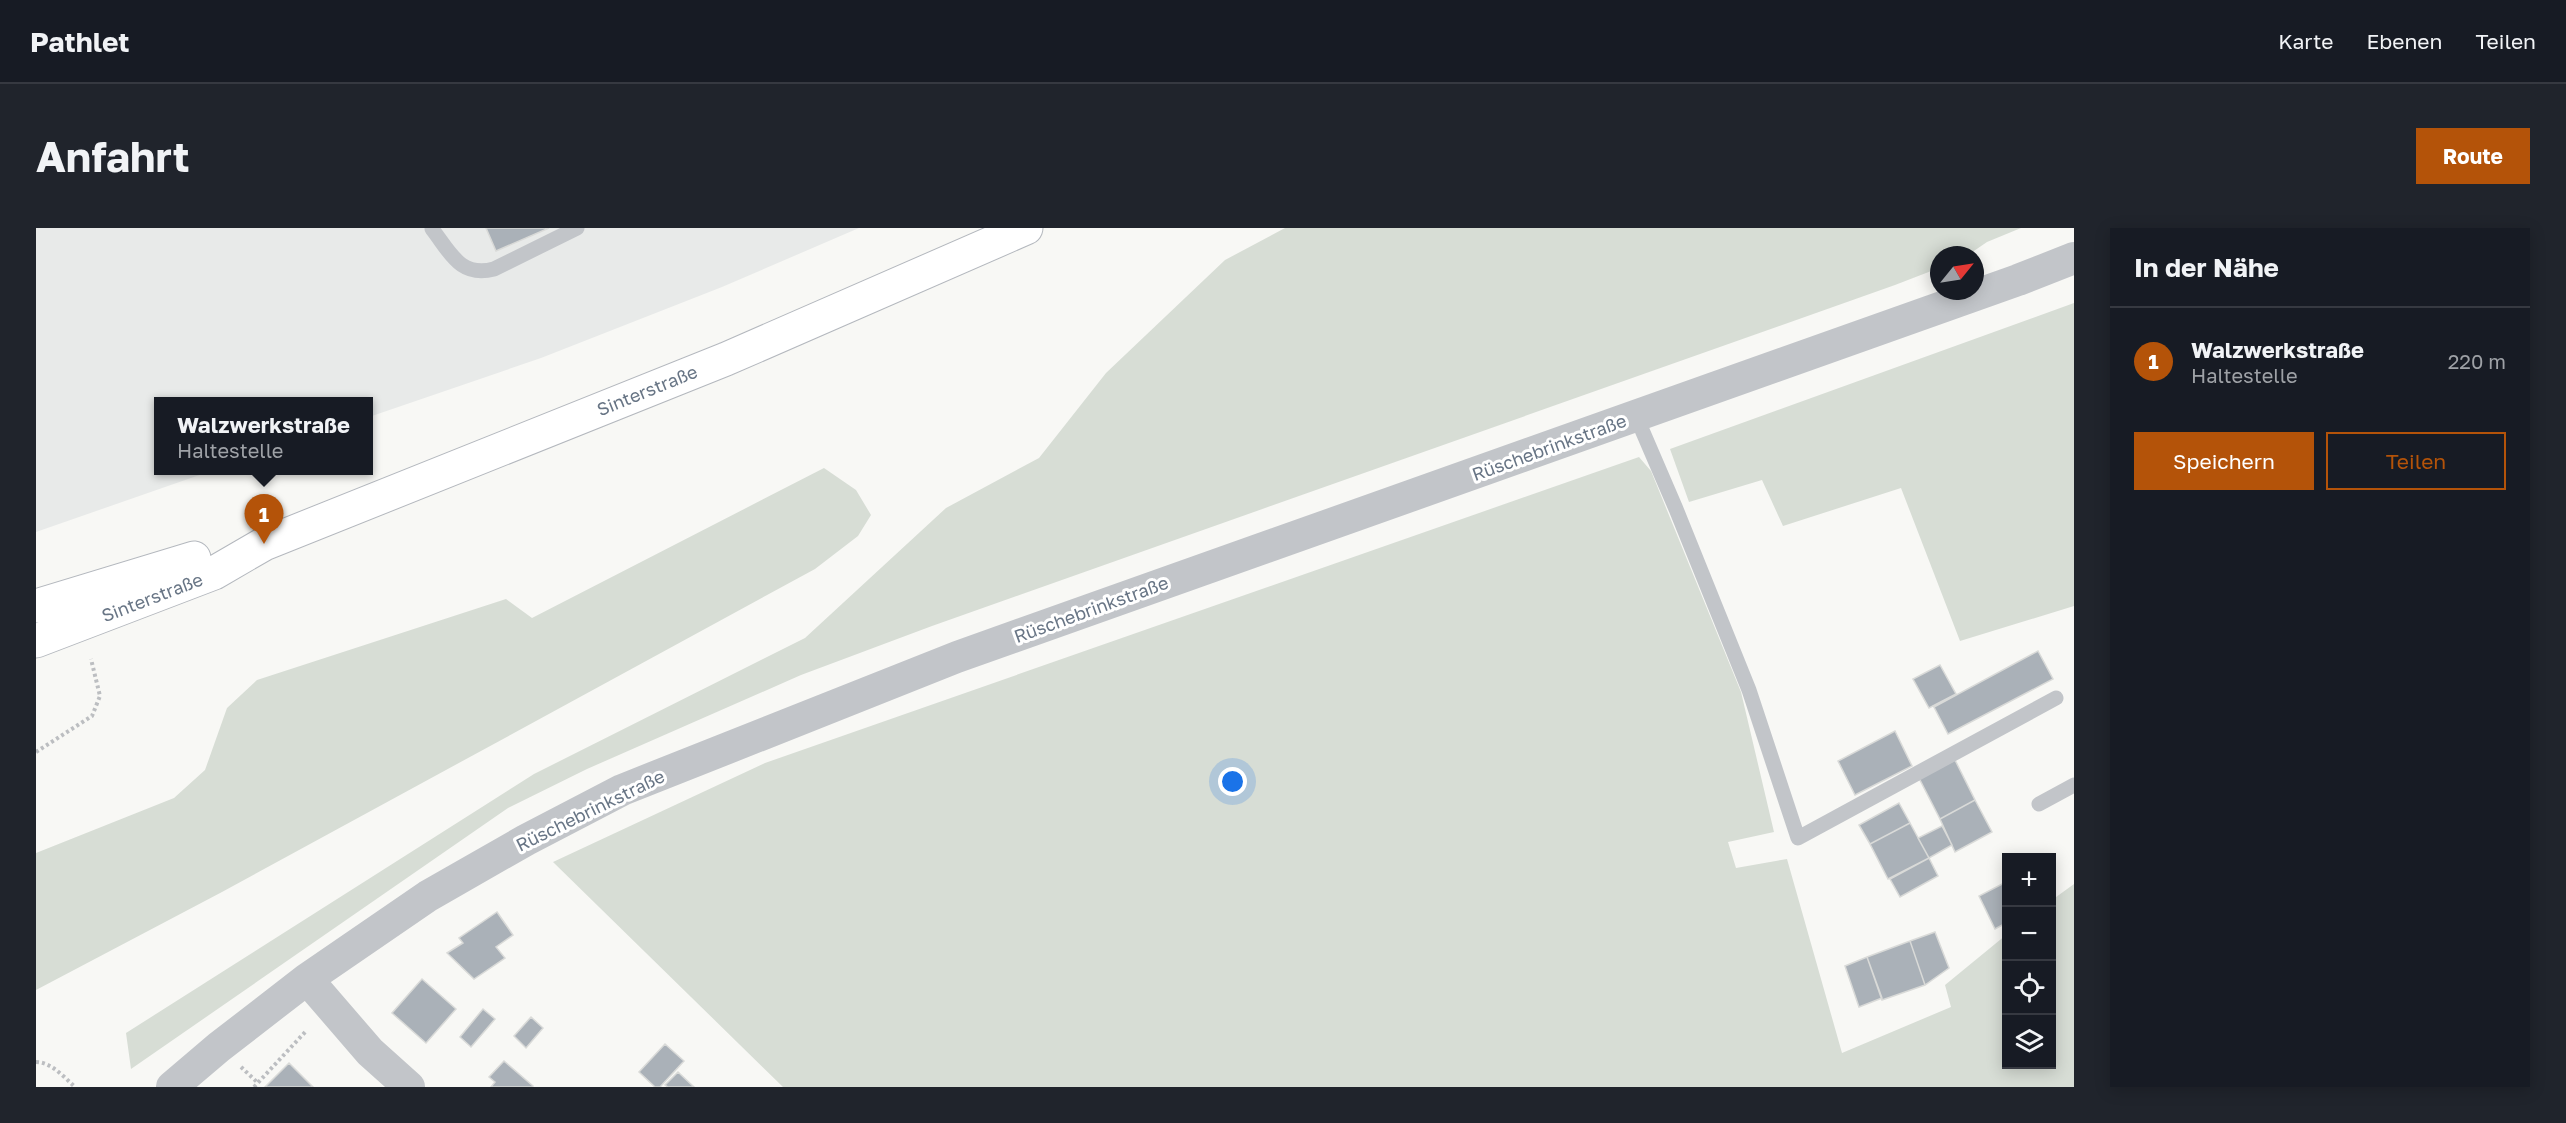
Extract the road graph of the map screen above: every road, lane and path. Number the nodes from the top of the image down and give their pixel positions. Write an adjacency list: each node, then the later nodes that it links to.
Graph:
1 (577, 228): 3 (lane)
2 (1026, 228): 6 (street, Sinterstraße)
3 (432, 229)
4 (2074, 258): 5 (street, Rüschebrinkstraße)
5 (1636, 416): 10 (lane); 14 (street, Rüschebrinkstraße)
6 (264, 544): 7 (street, Sinterstraße); 8 (street, Sinterstraße)
7 (36, 606)
8 (36, 641)
9 (91, 659): 11 (path)
10 (2056, 698)
11 (36, 752)
12 (2074, 785): 13 (lane)
13 (2039, 804)
14 (307, 979): 20 (street, Rüschebrinkstraße); 22 (street)
15 (308, 1030): 18 (path)
16 (36, 1062): 19 (path)
17 (240, 1066): 18 (path)
18 (258, 1083): 21 (path)
19 (75, 1087)
20 (172, 1087)
21 (254, 1087)
22 (410, 1087)

